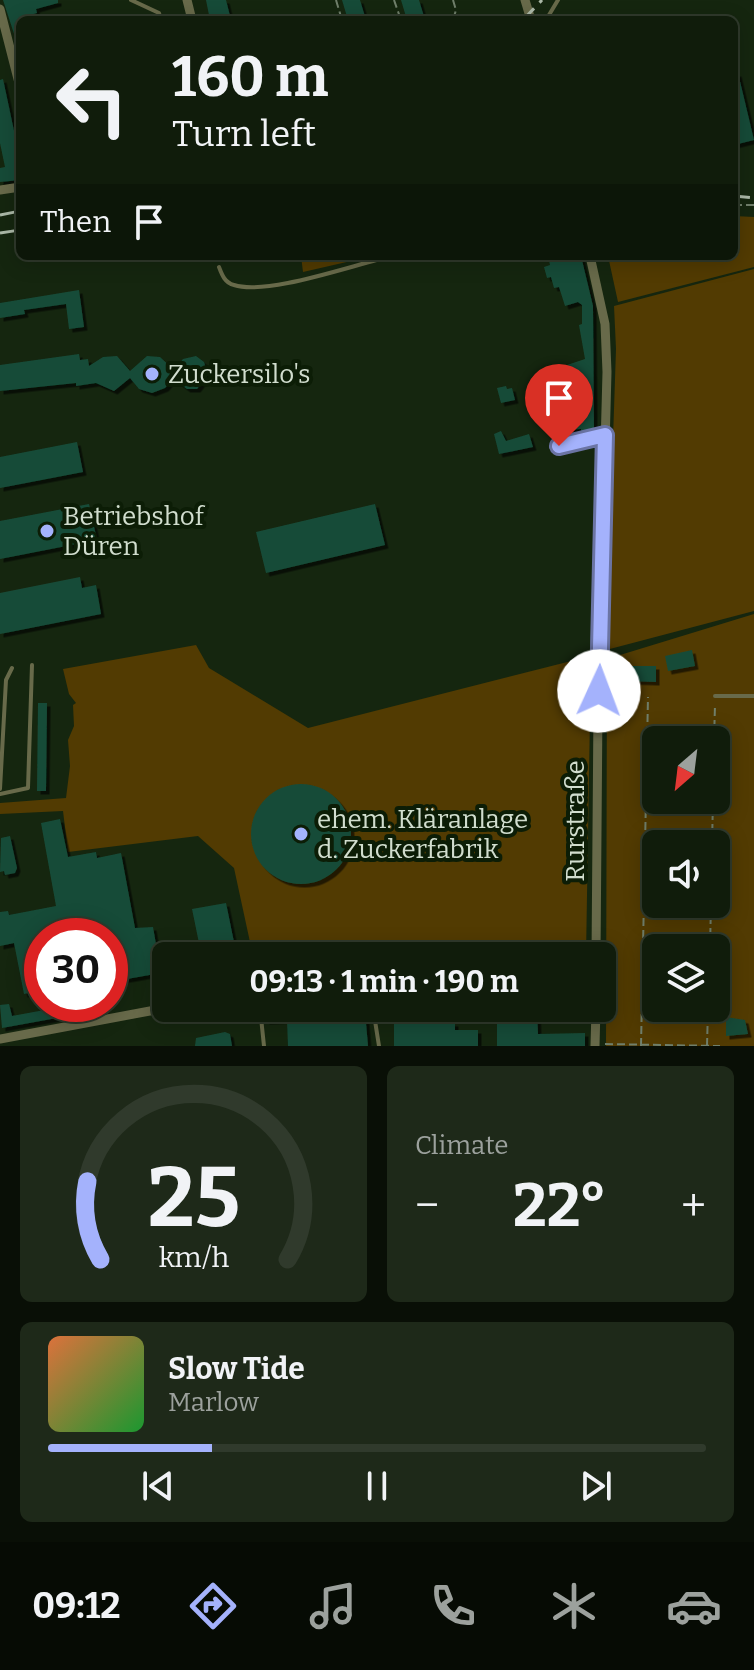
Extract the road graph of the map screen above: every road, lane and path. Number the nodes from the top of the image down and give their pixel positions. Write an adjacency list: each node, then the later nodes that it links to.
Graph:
1 (131, 0): 3 (lane)
2 (0, 9): 4 (street)
3 (160, 16)
4 (16, 71)
5 (376, 260): 7 (lane)
6 (591, 260): 8 (street, Rurstraße)
7 (219, 267)
8 (605, 435): 9 (lane); 17 (street, Rurstraße)
9 (551, 447)
10 (32, 665): 16 (lane)
11 (12, 668): 16 (lane)
12 (715, 696): 13 (lane); 15 (path)
13 (754, 696)
14 (648, 697): 25 (path)
15 (714, 726)
16 (0, 792)
17 (596, 942)
18 (152, 1011): 23 (street)
19 (261, 1022): 26 (lane)
20 (375, 1022): 27 (lane)
21 (596, 1022): 24 (street)
22 (708, 1022): 28 (path)
23 (0, 1039)
24 (595, 1045): 25 (path)
25 (641, 1045): 28 (path)
26 (264, 1046)
27 (379, 1046)
28 (707, 1046): 29 (path)
29 (720, 1046)

